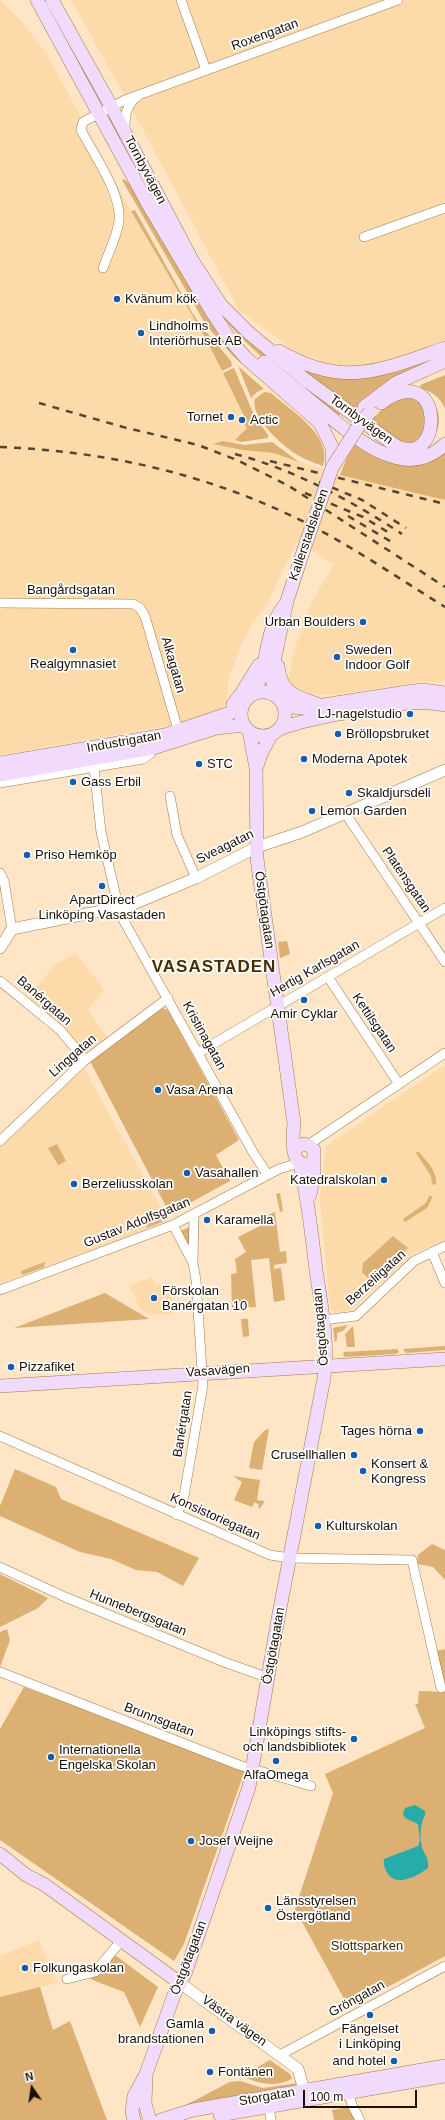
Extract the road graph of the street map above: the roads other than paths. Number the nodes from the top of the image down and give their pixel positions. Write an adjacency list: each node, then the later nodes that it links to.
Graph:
1 (37, 0): 8 (main road, Tornbyvägen)
2 (52, 0): 7 (main road, Tornbyvägen)
3 (181, 0): 5 (street)
4 (398, 0): 5 (street, Roxengatan)
5 (206, 70): 6 (street, Roxengatan)
6 (141, 94): 7 (street, Roxengatan); 9 (street, Roxengatan)
7 (111, 106): 8 (street, Roxengatan); 9 (main road, Tornbyvägen)
8 (99, 113): 12 (street, Roxengatan); 13 (main road, Tornbyvägen)
9 (125, 132): 14 (main road, Tornbyvägen)
10 (445, 208): 11 (street)
11 (364, 237)
12 (102, 268)
13 (212, 312): 22 (main road, Tornbyvägen); 23 (main road, Tornbyvägen)
14 (249, 333): 15 (main road, Tornbyvägen); 21 (main road, Tornbyvägen)
15 (445, 348)
16 (445, 361): 19 (main road, Kallerstadsleden)
17 (445, 370): 18 (main road, Kallerstadsleden)
18 (381, 403): 19 (main road, Kallerstadsleden); 20 (main road, Tornbyvägen)
19 (367, 410): 23 (main road, Kallerstadsleden)
20 (444, 416)
21 (443, 430)
22 (445, 444)
23 (332, 462): 26 (main road, Kallerstadsleden, bridge)
24 (0, 602): 25 (street, Bangårdsgatan)
25 (140, 608): 34 (street, Alkagatan)
26 (270, 653): 28 (main road, Kallerstadsleden); 29 (main road, Kallerstadsleden); 31 (main road); 32 (main road)
27 (445, 693): 31 (main road)
28 (279, 699): 29 (main road); 31 (main road); 35 (main road)
29 (248, 700): 32 (main road, Industrigatan); 33 (main road)
30 (445, 704): 35 (main road)
31 (321, 705)
32 (216, 718): 34 (main road, Industrigatan)
33 (247, 728): 35 (main road); 36 (main road, Industrigatan); 39 (main road, Östgötagatan)
34 (178, 730): 37 (main road, Industrigatan)
35 (276, 732): 39 (main road, Östgötagatan)
36 (153, 748): 38 (street); 41 (main road, Industrigatan)
37 (0, 763)
38 (94, 767): 42 (street); 49 (street, Kristinagatan)
39 (256, 768): 45 (main road, Östgötagatan)
40 (445, 770): 44 (street, Sveagatan)
41 (0, 774)
42 (0, 783)
43 (170, 796): 47 (street)
44 (345, 813): 45 (street, Sveagatan); 50 (street, Platensgatan)
45 (257, 847): 47 (street, Sveagatan); 57 (main road, Östgötagatan)
46 (1, 878): 51 (street)
47 (196, 878): 49 (street, Sveagatan)
48 (445, 908): 50 (street, Hertig Karlsgatan)
49 (119, 909): 51 (street, Sveagatan); 56 (street, Kristinagatan)
50 (419, 922): 53 (street, Platensgatan); 54 (street, Hertig Karlsgatan)
51 (12, 929): 52 (street)
52 (0, 948)
53 (445, 962)
54 (328, 977): 57 (street, Hertig Karlsgatan); 61 (street, Kettilsgatan)
55 (0, 981): 60 (street, Banérgatan)
56 (168, 998): 58 (street, Kristinagatan); 60 (street, Linggatan)
57 (278, 1006): 58 (street, Hertig Karlsgatan); 62 (main road, Östgötagatan)
58 (198, 1053): 66 (street, Kristinagatan)
59 (445, 1053): 61 (street)
60 (85, 1060): 63 (street, Linggatan)
61 (399, 1084): 64 (street)
62 (294, 1123): 64 (main road, Östgötagatan); 65 (main road, Östgötagatan)
63 (0, 1141)
64 (311, 1150): 65 (main road); 65 (main road); 67 (main road, Östgötagatan)
65 (297, 1158): 66 (street, Gustav Adolfsgatan); 67 (main road, Östgötagatan)
66 (268, 1175): 68 (street, Gustav Adolfsgatan)
67 (308, 1204): 75 (main road, Östgötagatan)
68 (194, 1214): 69 (street, Gustav Adolfsgatan); 72 (street, Banérgatan)
69 (173, 1225): 72 (street, Banérgatan); 74 (street, Gustav Adolfsgatan)
70 (445, 1246): 71 (street, Berzeliigatan)
71 (432, 1252): 73 (street); 75 (street, Berzeliigatan)
72 (193, 1263): 78 (street, Banérgatan)
73 (445, 1283)
74 (0, 1290)
75 (323, 1320): 77 (main road, Östgötagatan)
76 (442, 1358): 77 (main road, Vasavägen)
77 (326, 1365): 78 (main road, Vasavägen); 82 (main road, Östgötagatan)
78 (202, 1372): 79 (main road, Vasavägen); 81 (street, Banérgatan)
79 (0, 1386)
80 (0, 1436): 81 (street, Konsistoriegatan)
81 (177, 1515): 82 (street, Konsistoriegatan)
82 (290, 1558): 85 (main road, Östgötagatan); 86 (street, Konsistoriegatan)
83 (0, 1567): 85 (street, Hunnebergsgatan)
84 (0, 1672): 87 (street, Brunnsgatan)
85 (268, 1678): 87 (main road, Östgötagatan)
86 (441, 1688)
87 (253, 1769): 88 (street, Brunnsgatan); 93 (main road, Östgötagatan)
88 (311, 1786)
89 (5, 1857): 90 (main road, Västra vägen)
90 (121, 1941): 92 (street); 93 (main road, Västra vägen)
91 (445, 1966): 94 (street, Gröngatan)
92 (67, 1980)
93 (180, 1983): 94 (street, Västra vägen); 96 (main road, Östgötagatan)
94 (280, 2055): 100 (street, Västra vägen)
95 (445, 2066): 100 (main road, Storgatan)
96 (146, 2074): 98 (main road, Östgötagatan); 104 (main road, Östgötagatan)
97 (445, 2076): 99 (main road, Storgatan)
98 (137, 2089): 102 (main road, Östgötagatan); 103 (main road)
99 (349, 2093): 100 (main road, Storgatan); 108 (street)
100 (305, 2096): 101 (main road, Storgatan); 105 (main road, Storgatan)
101 (269, 2106): 106 (main road, Storgatan); 107 (street)
102 (134, 2120)
103 (141, 2120)
104 (150, 2120)
105 (161, 2120)
106 (189, 2120)
107 (271, 2120)
108 (360, 2120)

